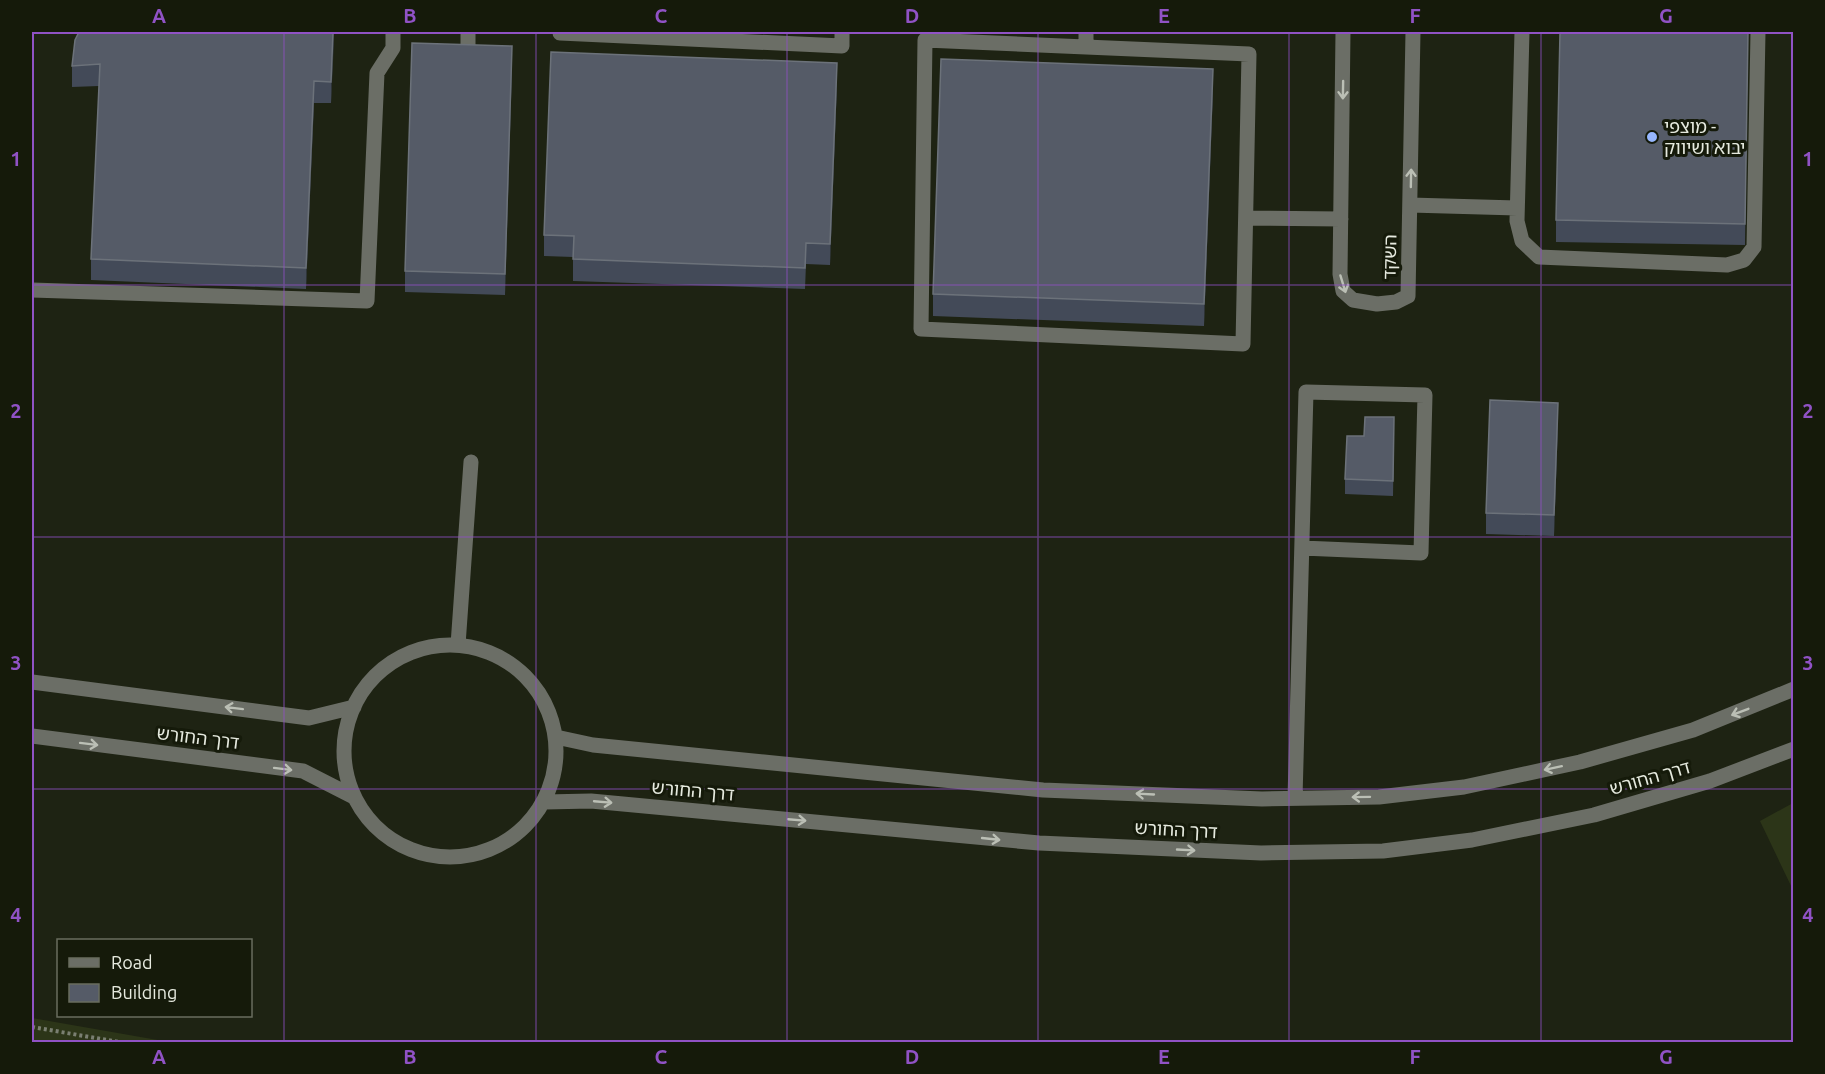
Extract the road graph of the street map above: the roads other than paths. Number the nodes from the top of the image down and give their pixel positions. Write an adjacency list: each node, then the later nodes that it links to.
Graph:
1 (393, 32): 15 (street)
2 (468, 32): 10 (street)
3 (560, 32): 4 (street)
4 (842, 32)
5 (1343, 32): 14 (street, השקד, one-way to 14)
6 (1413, 32): 11 (street, השקד, one-way to 6)
7 (1522, 32): 12 (street)
8 (1758, 32): 12 (street)
9 (1086, 39): 13 (street); 13 (street)
10 (468, 48)
11 (1410, 206): 12 (street); 14 (street, השקד, one-way to 11)
12 (1517, 208)
13 (1246, 218): 14 (street)
14 (1341, 219)
15 (32, 290)
16 (471, 462): 18 (street)
17 (1302, 548): 17 (street); 26 (street)
18 (458, 645): 21 (street); 23 (street)
19 (32, 681): 21 (street, דרך החורש, one-way to 19)
20 (1794, 689): 26 (street, דרך החורש, one-way to 26)
21 (354, 707): 25 (street)
22 (32, 736): 25 (street, דרך החורש, one-way to 25)
23 (556, 737): 26 (street, דרך החורש, one-way to 23); 27 (street)
24 (1794, 749): 27 (street, דרך החורש, one-way to 24)
25 (354, 797): 27 (street)
26 (1295, 798)
27 (545, 802)

